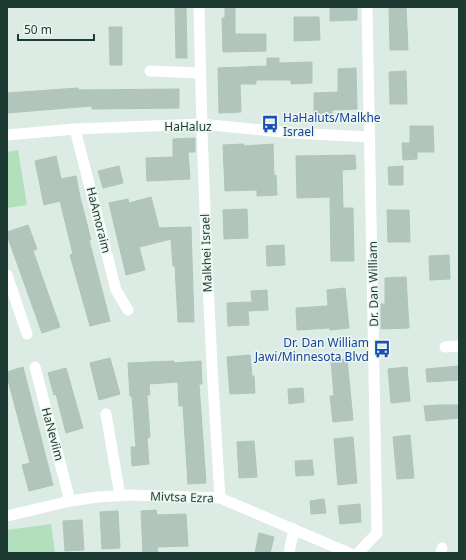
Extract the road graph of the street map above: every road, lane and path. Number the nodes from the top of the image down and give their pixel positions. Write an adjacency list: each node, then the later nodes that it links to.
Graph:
1 (199, 7): 4 (street, Malkhei Israel)
2 (366, 7): 8 (street, Dr. Dan William)
3 (150, 71): 4 (street)
4 (200, 73): 5 (street, Malkhei Israel)
5 (201, 124): 6 (street, HaHaluz); 8 (street, HaHaluz); 17 (street, Malkhei Israel)
6 (75, 129): 7 (street, HaHaluz); 10 (street, HaAmoraim)
7 (7, 135)
8 (370, 137): 23 (street, Dr. Dan William)
9 (7, 275): 11 (street)
10 (128, 310)
11 (27, 334)
12 (459, 346): 13 (street)
13 (445, 347)
14 (35, 367): 18 (street, HaNeviim)
15 (106, 414): 16 (street)
16 (120, 496): 17 (street, Mivtsa Ezra); 18 (street, Mivtsa Ezra)
17 (220, 498): 20 (street, Mivtsa Ezra)
18 (70, 501): 19 (street, Mivtsa Ezra)
19 (7, 516)
20 (294, 530): 21 (street); 22 (street, Mivtsa Ezra)
21 (288, 553)
22 (349, 553)
23 (358, 553)

